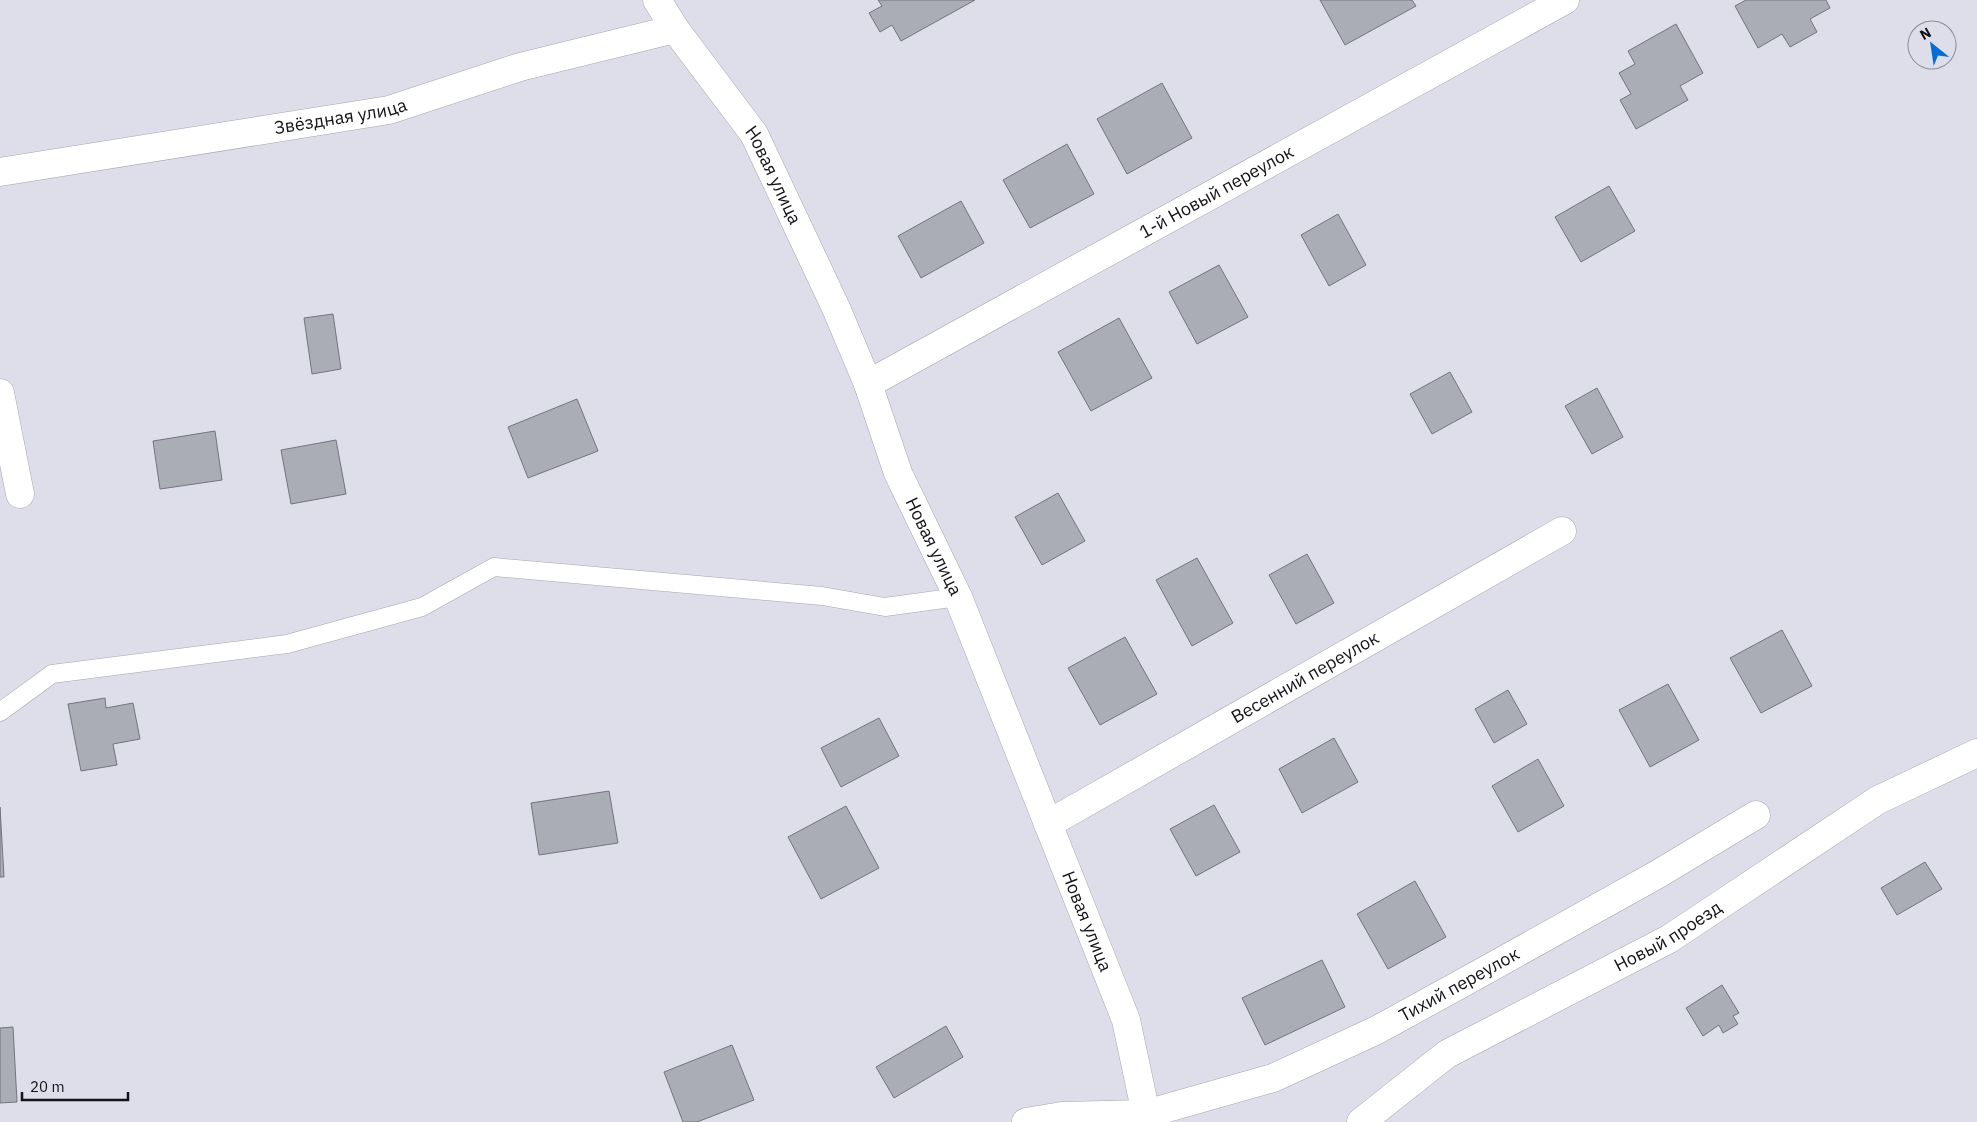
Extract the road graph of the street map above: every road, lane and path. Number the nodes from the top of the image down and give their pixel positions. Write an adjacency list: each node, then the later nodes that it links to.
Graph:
1 (657, 0): 3 (street, Новая улица)
2 (1565, 0): 5 (street, 1-й Новый переулок)
3 (675, 29): 4 (street, Звёздная улица); 5 (street, Новая улица)
4 (0, 172)
5 (868, 384): 9 (street, Новая улица)
6 (0, 394): 7 (street)
7 (20, 494)
8 (1562, 531): 13 (street, Весенний переулок)
9 (958, 597): 10 (lane); 13 (street, Новая улица)
10 (0, 712)
11 (1977, 753): 16 (street, Новый проезд)
12 (1756, 815): 14 (street, Тихий переулок)
13 (1048, 824): 14 (street, Новая улица)
14 (1148, 1118): 15 (street, Тихий переулок)
15 (1026, 1122)
16 (1361, 1122)

